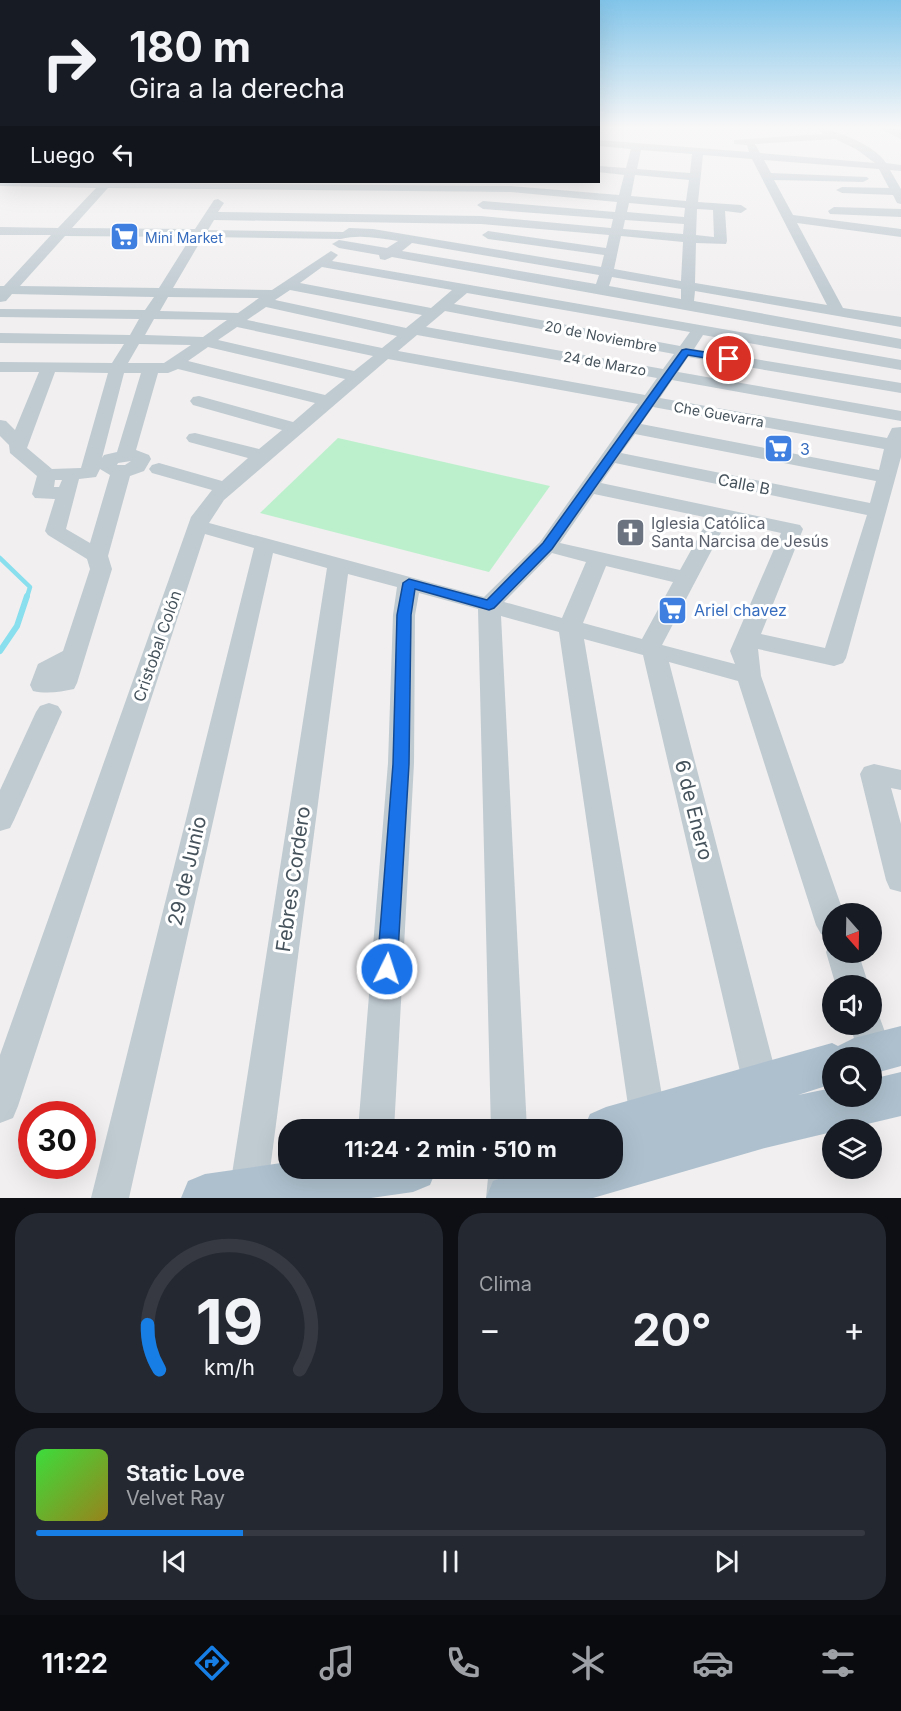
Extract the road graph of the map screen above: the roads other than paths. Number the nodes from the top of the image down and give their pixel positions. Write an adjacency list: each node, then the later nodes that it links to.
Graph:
1 (357, 184): 24 (street)
2 (9, 185): 13 (street)
3 (103, 185): 30 (street)
4 (229, 185): 22 (street)
5 (483, 185): 10 (street); 15 (street)
6 (627, 185): 14 (street)
7 (689, 185): 16 (street)
8 (772, 185): 25 (street)
9 (844, 185): 12 (street)
10 (538, 187): 14 (street); 18 (street)
11 (816, 190): 12 (street)
12 (897, 191)
13 (1, 198)
14 (624, 200): 16 (street); 23 (street)
15 (482, 205): 18 (street); 28 (street)
16 (692, 206): 17 (street); 26 (street)
17 (719, 207): 19 (street); 35 (street)
18 (529, 208): 23 (street); 27 (street)
19 (741, 209)
20 (829, 211): 21 (street)
21 (901, 213)
22 (210, 216): 24 (street); 33 (street)
23 (620, 216): 26 (street); 31 (street)
24 (345, 218): 28 (street); 34 (street)
25 (790, 218): 32 (street); 63 (street)
26 (690, 221): 35 (street)
27 (523, 224): 28 (street); 31 (street); 37 (street)
28 (481, 227): 37 (street); 38 (street)
29 (0, 231): 30 (street)
30 (60, 232): 33 (street); 56 (street)
31 (617, 232): 35 (street); 47 (street)
32 (901, 232)
33 (199, 233): 34 (street); 55 (street)
34 (341, 237): 36 (street); 40 (street); 43 (street)
35 (690, 238): 52 (street)
36 (410, 239): 38 (street); 40 (street)
37 (516, 239): 39 (street); 41 (street)
38 (479, 250): 41 (street)
39 (602, 251)
40 (390, 252): 42 (street); 46 (street)
41 (510, 255): 45 (street, Cristobal Colón); 47 (street)
42 (424, 258): 44 (street); 49 (street)
43 (321, 263): 46 (street); 57 (street)
44 (458, 264): 45 (street); 51 (street)
45 (495, 270): 48 (street); 53 (street, Cristobal Colón)
46 (364, 271): 49 (street)
47 (607, 271): 52 (street); 54 (street)
48 (531, 276): 50 (street); 58 (street)
49 (400, 277): 51 (street)
50 (565, 282): 54 (street); 59 (street)
51 (434, 283): 53 (street)
52 (689, 285): 60 (street); 63 (street)
53 (468, 289): 58 (street); 61 (street, Cristobal Colón)
54 (602, 289): 60 (street); 62 (street)
55 (164, 292): 56 (street); 57 (street); 65 (street)
56 (3, 294)
57 (275, 294): 61 (street, 20 de Noviembre); 66 (street); 69 (street, 24 de Marzo)
58 (510, 296): 59 (street)
59 (548, 303): 62 (street)
60 (687, 306): 68 (street); 70 (street)
61 (439, 310): 69 (street, Cristobal Colón); 75 (street, 20 de Noviembre)
62 (590, 310): 68 (street)
63 (833, 311): 67 (street); 70 (street)
64 (0, 313): 65 (street, Che Guevarra)
65 (150, 315): 66 (street, Che Guevarra); 72 (street)
66 (234, 319): 73 (street); 77 (street, Che Guevarra)
67 (901, 322)
68 (693, 328): 75 (street); 76 (street)
69 (412, 332): 77 (street, Cristobal Colón); 84 (street, 24 de Marzo)
70 (833, 332): 74 (street); 76 (street)
71 (0, 338): 72 (street)
72 (134, 340): 73 (street); 82 (street)
73 (202, 341): 78 (street); 85 (street)
74 (901, 344)
75 (686, 352): 84 (street); 86 (street, 20 de Noviembre)
76 (835, 353): 79 (street)
77 (386, 354): 85 (street, Cristobal Colón); 89 (street, Che Guevarra)
78 (175, 363): 83 (street); 88 (street)
79 (901, 365)
80 (0, 367): 81 (street)
81 (49, 367): 82 (street); 96 (street)
82 (117, 368): 83 (street); 101 (street)
83 (151, 368): 101 (street)
84 (670, 375): 89 (street); 90 (street, 24 de Marzo)
85 (358, 377): 88 (street, Cristobal Colón)
86 (901, 388)
87 (199, 401): 93 (street)
88 (329, 401): 93 (street, Cristobal Colón)
89 (651, 401): 94 (street); 97 (street, Che Guevarra)
90 (901, 416)
91 (901, 422): 97 (street)
92 (0, 425): 96 (street)
93 (296, 428): 98 (street, Cristobal Colón)
94 (632, 428): 99 (street); 102 (street)
95 (195, 438): 98 (street)
96 (18, 444): 101 (street)
97 (894, 445): 102 (street)
98 (262, 456): 104 (street, Cristobal Colón)
99 (611, 457): 103 (street); 105 (street, Calle B)
100 (159, 469): 104 (street)
101 (98, 470): 110 (street); 110 (street)
102 (886, 477): 105 (street)
103 (590, 487): 106 (street); 109 (street)
104 (226, 488): 107 (street, Cristobal Colón)
105 (878, 511): 117 (street)
106 (721, 514): 113 (street); 117 (street)
107 (198, 526): 108 (street); 129 (street, Cristobal Colón)
108 (265, 544): 112 (street); 137 (street, 29 de Junio)
109 (547, 546): 111 (street); 115 (street)
110 (97, 556): 119 (street)
111 (598, 558): 113 (street); 116 (street)
112 (338, 564): 114 (street); 136 (street, Febres Cordero)
113 (686, 578): 118 (street)
114 (409, 583): 115 (street); 130 (street)
115 (489, 605): 116 (street); 131 (street)
116 (570, 627): 118 (street); 132 (street)
117 (747, 639): 120 (street)
118 (651, 650): 120 (street); 128 (street, 6 de Enero)
119 (74, 655)
120 (741, 674): 125 (street)
121 (49, 712): 123 (street)
122 (901, 780): 124 (street)
123 (0, 820)
124 (901, 880)
125 (824, 903)
126 (822, 1070): 128 (main road)
127 (901, 1094): 128 (main road)
128 (764, 1105): 132 (main road); 139 (main road)
129 (0, 1106)
130 (377, 1119)
131 (509, 1119)
132 (648, 1119): 133 (main road)
133 (623, 1126)
134 (335, 1179): 136 (main road)
135 (507, 1179): 138 (street)
136 (226, 1196)
137 (110, 1198)
138 (505, 1198)
139 (510, 1198)

